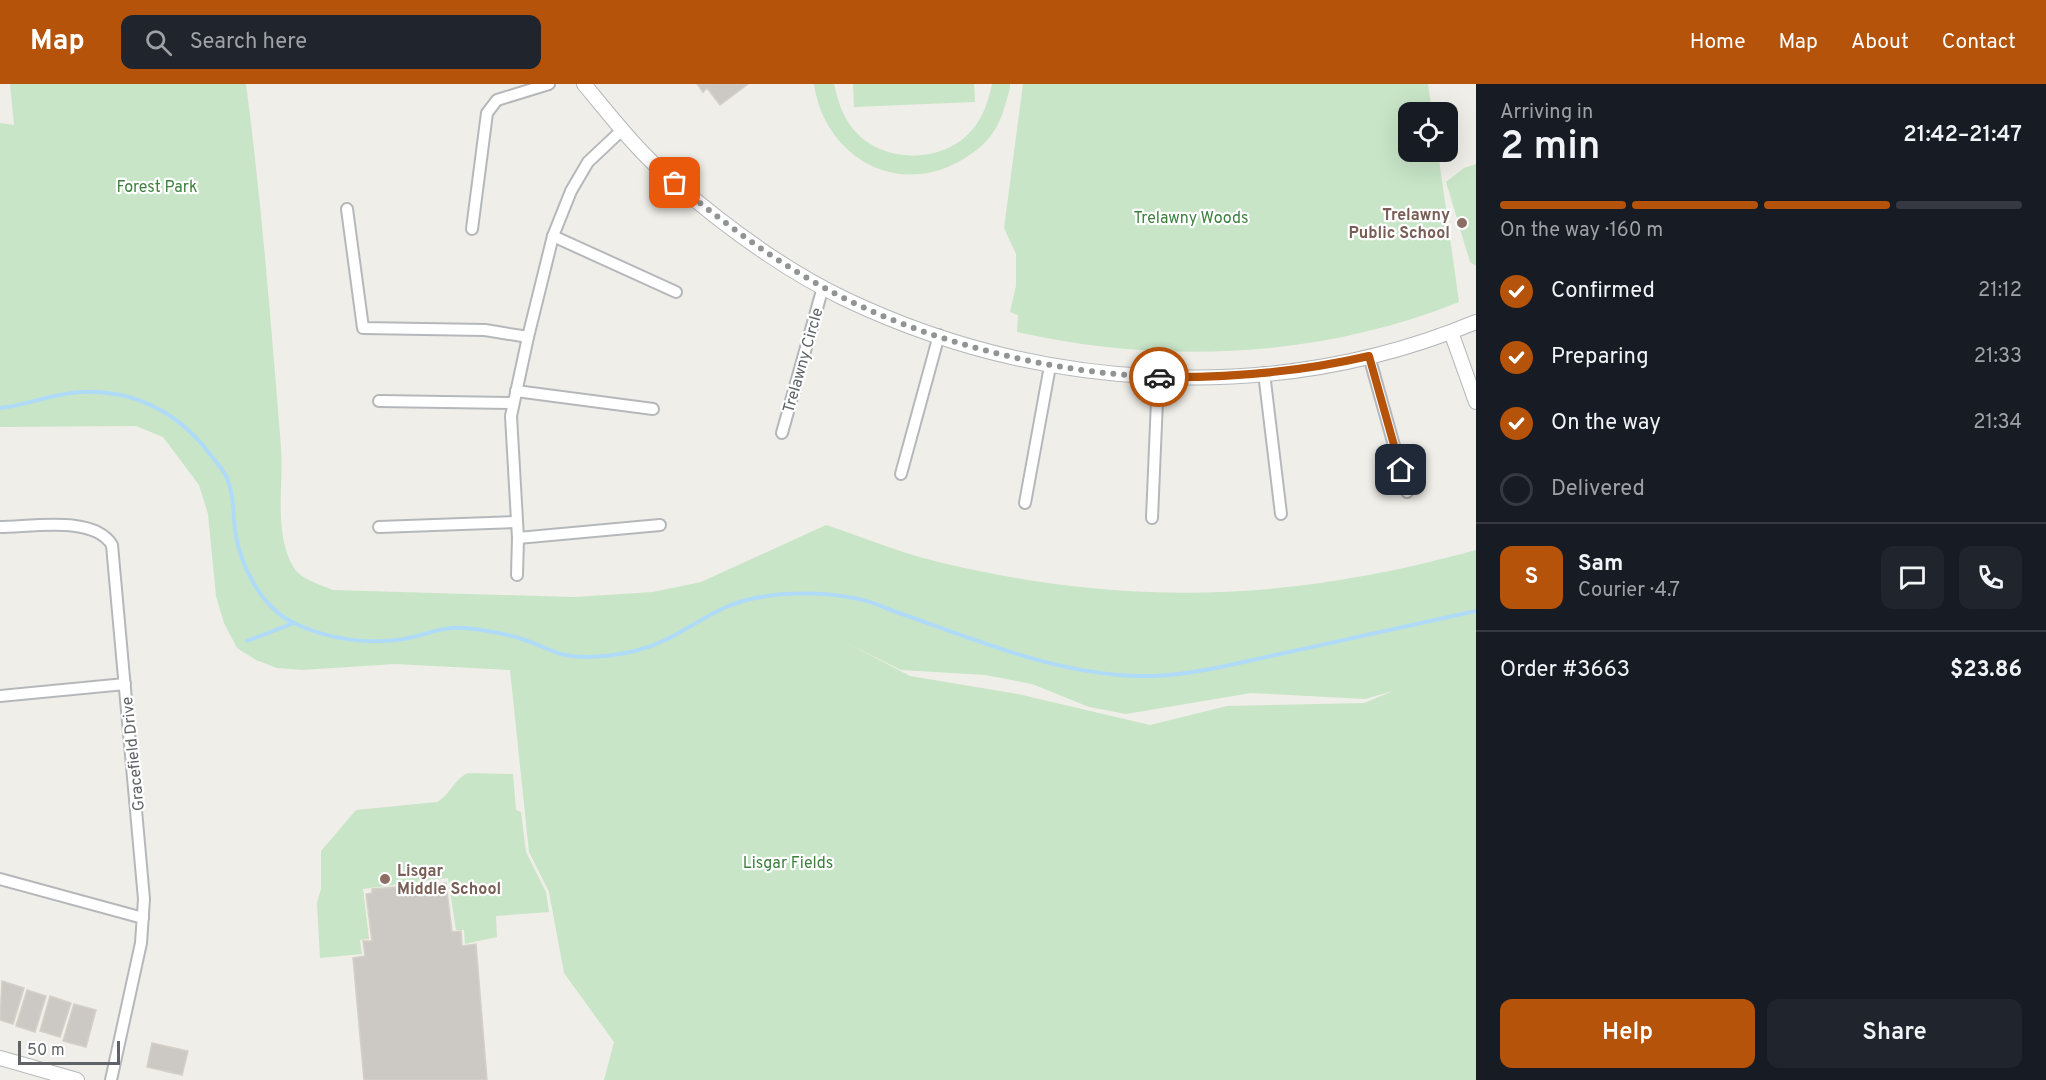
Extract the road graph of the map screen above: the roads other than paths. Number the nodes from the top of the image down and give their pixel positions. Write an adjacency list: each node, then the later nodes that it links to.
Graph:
1 (549, 84): 5 (street)
2 (584, 84): 3 (street, Trelawny Circle)
3 (622, 130): 6 (street); 7 (street, Trelawny Circle)
4 (347, 209): 12 (street)
5 (472, 229)
6 (553, 236): 8 (street); 12 (street)
7 (822, 287): 11 (street, Trelawny Circle); 22 (street, Trelawny Circle)
8 (676, 292)
9 (1476, 322): 10 (street, Trelawny Circle)
10 (1451, 332): 13 (street, Trelawny Circle); 19 (street)
11 (939, 335): 14 (street, Trelawny Circle); 23 (street)
12 (528, 337): 17 (street)
13 (1369, 356): 15 (street, Trelawny Circle); 24 (street)
14 (1050, 366): 16 (street, Trelawny Circle); 25 (street)
15 (1264, 373): 16 (street, Trelawny Circle); 26 (street)
16 (1158, 377): 27 (street)
17 (516, 391): 20 (street); 21 (street)
18 (379, 401): 20 (street)
19 (1476, 402)
20 (513, 403): 28 (street)
21 (653, 409)
22 (782, 433)
23 (901, 474)
24 (1407, 492)
25 (1024, 503)
26 (1281, 514)
27 (1152, 518)
28 (517, 522): 31 (street); 32 (street)
29 (660, 525): 32 (street)
30 (0, 527): 34 (street, Gracefield Drive)
31 (379, 527)
32 (518, 538): 33 (street)
33 (517, 575)
34 (125, 684): 35 (street); 37 (street, Gracefield Drive)
35 (0, 696)
36 (0, 879): 37 (street)
37 (143, 918): 40 (street, Gracefield Drive)
38 (0, 1058): 39 (street)
39 (77, 1080)
40 (111, 1080)

